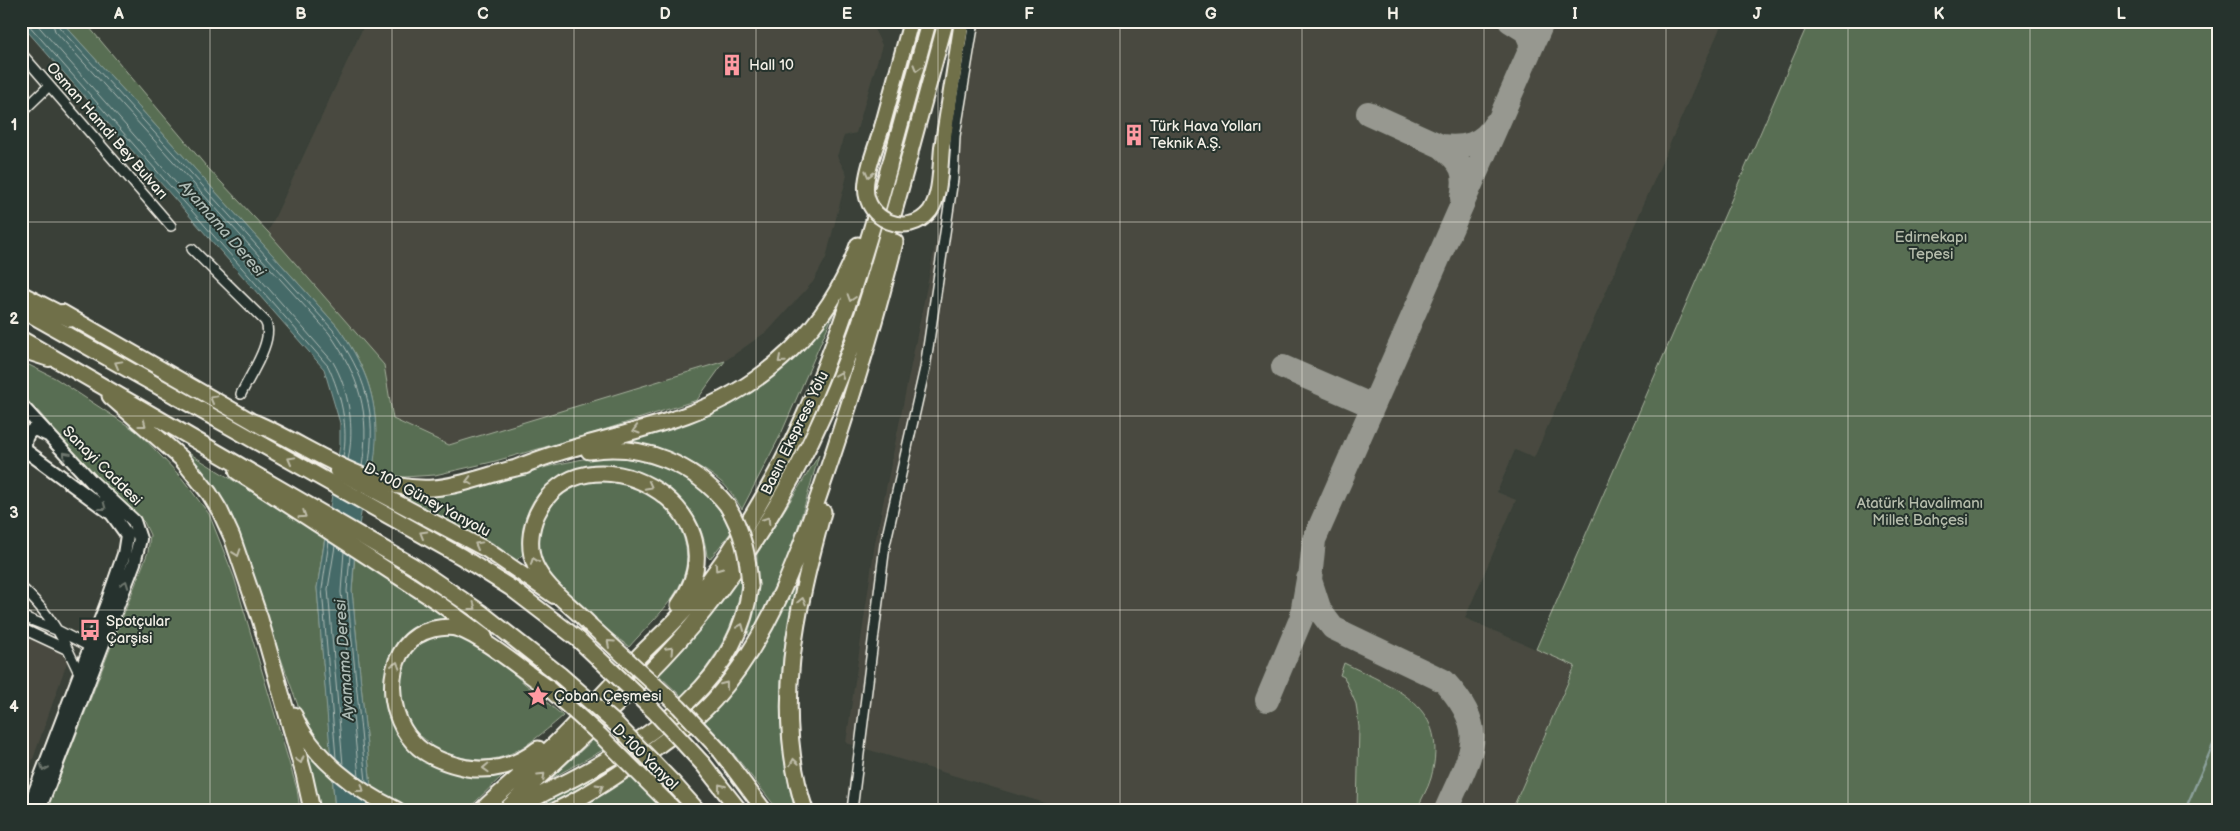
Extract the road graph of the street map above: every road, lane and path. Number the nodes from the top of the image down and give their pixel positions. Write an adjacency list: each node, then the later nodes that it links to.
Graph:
1 (911, 21): 4 (main road, one-way to 4, bridge)
2 (929, 21): 10 (main road, Basın Ekspress Yolu, one-way to 10)
3 (946, 21): 9 (main road, Basın Ekspress Yolu)
4 (962, 21)
5 (974, 21): 55 (street)
6 (21, 53): 7 (street, Osman Hamdi Bey Bulvarı)
7 (49, 86): 8 (street); 11 (street, Osman Hamdi Bey Bulvarı)
8 (21, 113)
9 (910, 154): 28 (highway); 47 (highway, Basın Ekspress Yolu, one-way to 9)
10 (889, 167): 29 (highway, one-way to 29); 37 (highway, Basın Ekspress Yolu, one-way to 37)
11 (171, 226)
12 (192, 249): 21 (street)
13 (21, 286): 16 (main road, D-100 Güney Yanyolu)
14 (21, 294): 16 (highway)
15 (21, 309): 52 (highway, one-way to 15, bridge)
16 (70, 318): 23 (main road, D-100 Güney Yanyolu, one-way to 16)
17 (21, 340): 19 (highway)
18 (21, 350): 19 (main road)
19 (60, 360): 20 (highway)
20 (93, 380): 25 (highway); 39 (highway, one-way to 39)
21 (241, 394)
22 (21, 405): 24 (main road); 26 (main road, Sanayi Caddesi)
23 (256, 423): 29 (highway, one-way to 23); 32 (main road, D-100 Güney Yanyolu, one-way to 23)
24 (21, 424)
25 (177, 428): 40 (main road, D-100 Yanyol, one-way to 40); 51 (highway, one-way to 51, bridge)
26 (48, 435): 27 (main road); 43 (main road, Sanayi Caddesi, one-way to 26)
27 (23, 449): 35 (main road, Sanayi Caddesi, one-way to 35)
28 (835, 449): 49 (highway, one-way to 28); 54 (highway, one-way to 28)
29 (516, 468): 48 (highway, one-way to 29, bridge)
30 (21, 587): 34 (street)
31 (21, 616): 34 (street)
32 (589, 624): 37 (highway, one-way to 37); 53 (main road, D-100 Güney Yanyolu, one-way to 32, bridge)
33 (21, 628): 36 (street)
34 (59, 631): 35 (street); 36 (street)
35 (90, 647): 38 (main road, Sanayi Caddesi)
36 (68, 650): 38 (street)
37 (645, 650): 41 (highway, Basın Ekspress Yolu)
38 (80, 675): 42 (main road, Sanayi Caddesi, one-way to 42)
39 (278, 679): 44 (highway, one-way to 44); 45 (highway, one-way to 45)
40 (548, 688): 41 (highway, one-way to 40); 50 (main road, D-100 Yanyol, bridge)
41 (574, 723): 46 (highway, Basın Ekspress Yolu)
42 (28, 810)
43 (40, 810)
44 (312, 810)
45 (397, 810)
46 (482, 810)
47 (506, 810)
48 (518, 810)
49 (557, 810)
50 (674, 810)
51 (697, 810)
52 (739, 810)
53 (764, 810)
54 (805, 810)
55 (852, 810)

